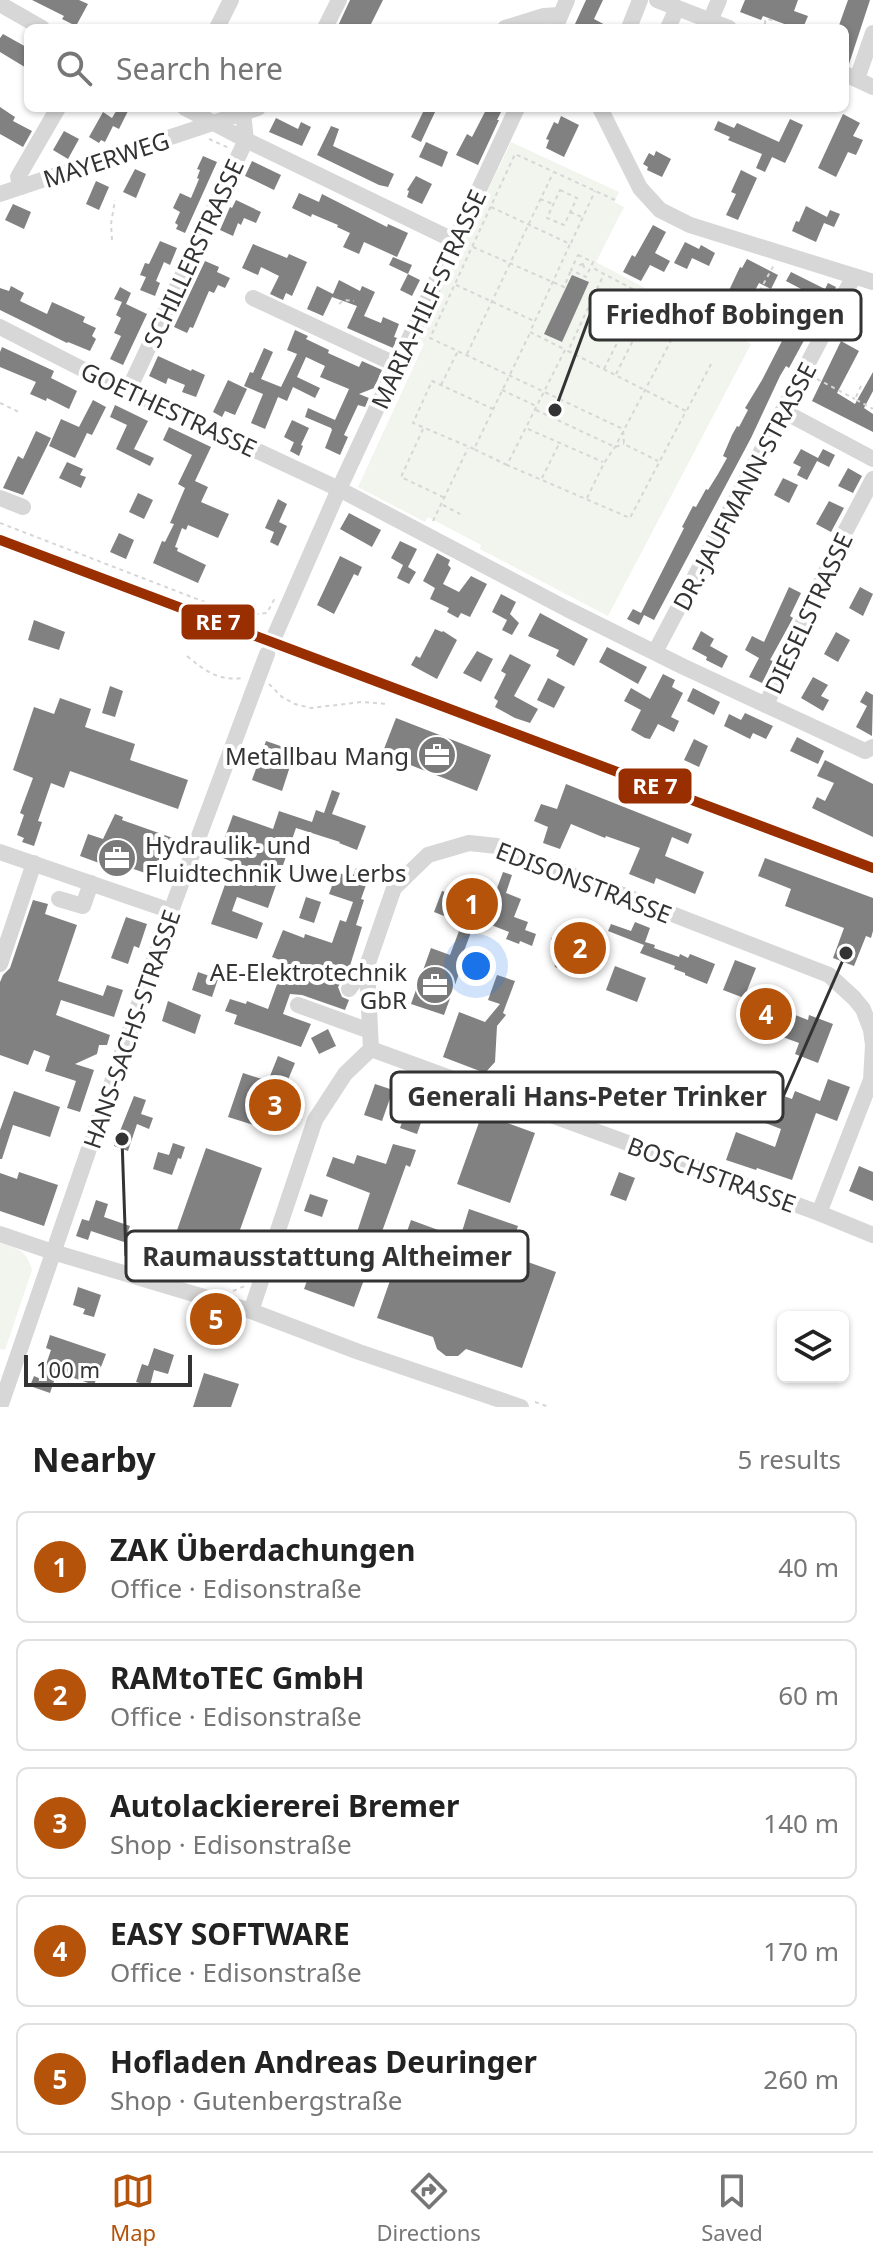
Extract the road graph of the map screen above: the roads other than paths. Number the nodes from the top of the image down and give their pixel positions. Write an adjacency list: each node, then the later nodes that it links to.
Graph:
1 (231, 0): 10 (street)
2 (339, 0): 11 (street)
3 (640, 0): 13 (street)
4 (719, 0): 8 (street)
5 (671, 3): 8 (street); 14 (street)
6 (0, 4): 9 (street)
7 (560, 19): 12 (street)
8 (710, 21): 15 (street)
9 (35, 24)
10 (219, 24)
11 (327, 24)
12 (518, 24)
13 (631, 24)
14 (668, 24)
15 (718, 24)
16 (873, 33): 17 (street)
17 (851, 77): 18 (street)
18 (873, 87)
19 (56, 112): 29 (street)
20 (185, 112): 27 (street)
21 (191, 112): 26 (street)
22 (245, 112): 26 (street, MAYERWEG)
23 (250, 112): 28 (street, SCHILLERSTRASSE)
24 (515, 112): 31 (street, MARIA-HILF-STRASSE)
25 (602, 112): 32 (street)
26 (213, 124): 27 (street, MAYERWEG); 28 (street)
27 (189, 131): 29 (street, MAYERWEG)
28 (244, 147): 31 (street); 37 (street, SCHILLERSTRASSE)
29 (21, 187): 30 (street, MAYERWEG)
30 (0, 194)
31 (455, 241): 36 (street, MARIA-HILF-STRASSE)
32 (854, 276): 33 (street); 38 (street, DR.-JAUFMANN-STRASSE)
33 (873, 282)
34 (253, 298): 36 (street)
35 (0, 327): 37 (street, GOETHESTRASSE)
36 (397, 365): 41 (street, MARIA-HILF-STRASSE)
37 (128, 391): 41 (street, GOETHESTRASSE)
38 (783, 411): 39 (street); 45 (street, DR.-JAUFMANN-STRASSE)
39 (873, 459)
40 (873, 479): 47 (street, DIESELSTRASSE)
41 (339, 489): 44 (street); 45 (street, GOETHESTRASSE)
42 (0, 498): 43 (street)
43 (23, 507)
44 (275, 635)
45 (655, 652): 47 (street, GOETHESTRASSE)
46 (267, 654): 53 (street, HANS-SACHS-STRASSE)
47 (766, 705): 48 (street, GOETHESTRASSE)
48 (873, 747)
49 (0, 852): 50 (street)
50 (34, 863): 51 (street); 54 (street)
51 (91, 883): 52 (street); 53 (street)
52 (59, 899)
53 (171, 911): 63 (street, HANS-SACHS-STRASSE)
54 (0, 964)
55 (368, 980): 56 (street); 58 (street, EDISONSTRASSE); 60 (street, EDISONSTRASSE)
56 (349, 989)
57 (298, 1005): 58 (street)
58 (370, 1031): 59 (street, EDISONSTRASSE)
59 (371, 1049): 60 (street, BOSCHSTRASSE); 64 (street)
60 (819, 1213): 62 (street, BOSCHSTRASSE)
61 (0, 1234): 63 (street)
62 (873, 1235)
63 (53, 1252): 64 (street); 65 (street, HANS-SACHS-STRASSE)
64 (251, 1311): 66 (street)
65 (0, 1407)
66 (521, 1407)

